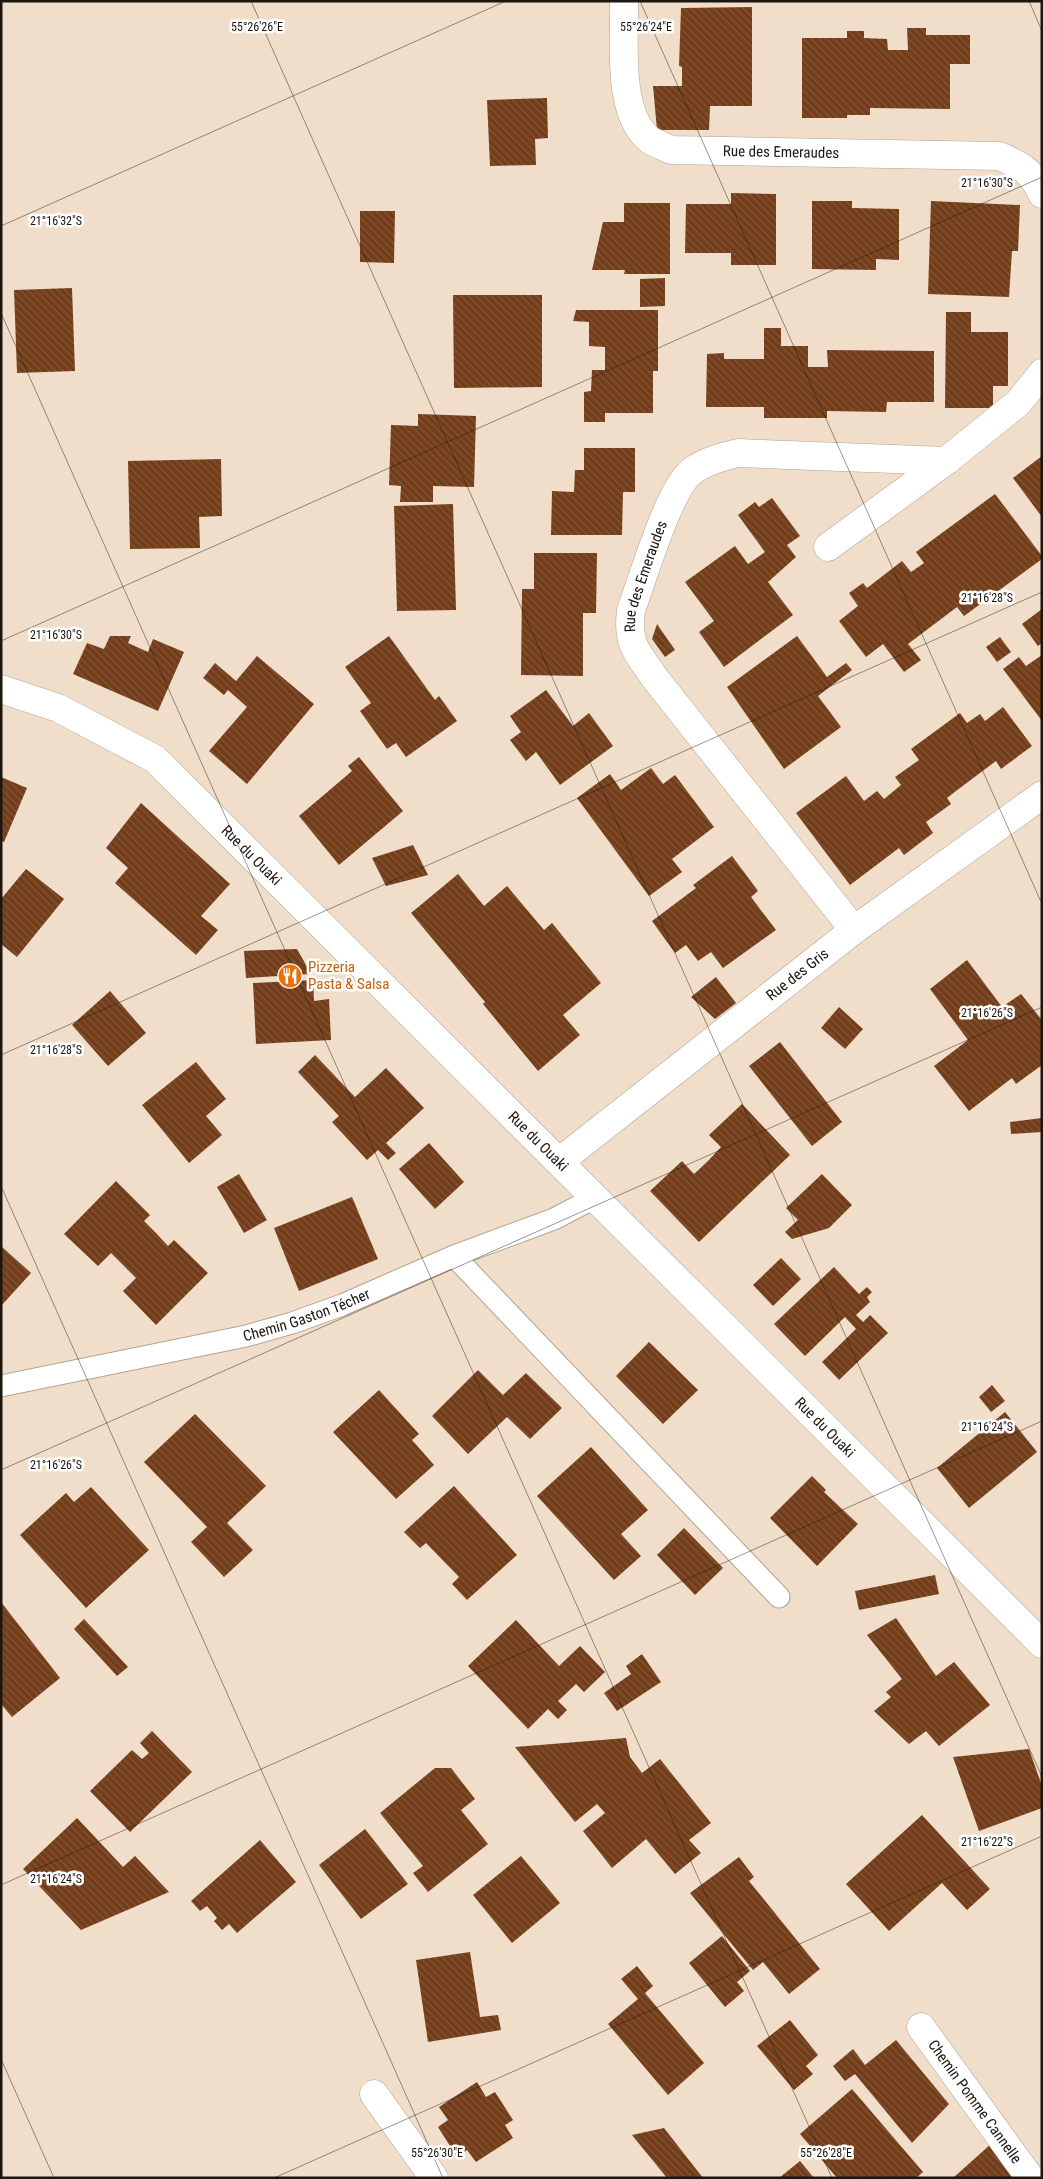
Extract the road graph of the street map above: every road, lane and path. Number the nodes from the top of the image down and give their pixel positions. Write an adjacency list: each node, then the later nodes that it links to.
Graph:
1 (624, 1): 2 (street, Rue des Emeraudes)
2 (1042, 194)
3 (1042, 373): 4 (street)
4 (946, 461): 5 (street); 8 (street, Rue des Emeraudes)
5 (828, 547)
6 (1, 689): 9 (street, Rue du Ouaki)
7 (1042, 795): 8 (street, Rue des Gris)
8 (854, 930): 9 (street, Rue des Gris)
9 (560, 1161): 10 (street, Rue du Ouaki)
10 (596, 1197): 11 (lane, Chemin Gaston Técher); 14 (street, Rue du Ouaki)
11 (454, 1256): 12 (lane, Chemin Gaston Técher); 13 (lane)
12 (1, 1386)
13 (779, 1597)
14 (1042, 1644)
15 (921, 2027): 18 (street, Chemin Pomme Cannelle)
16 (374, 2094): 17 (street)
17 (434, 2178)
18 (1030, 2178)

